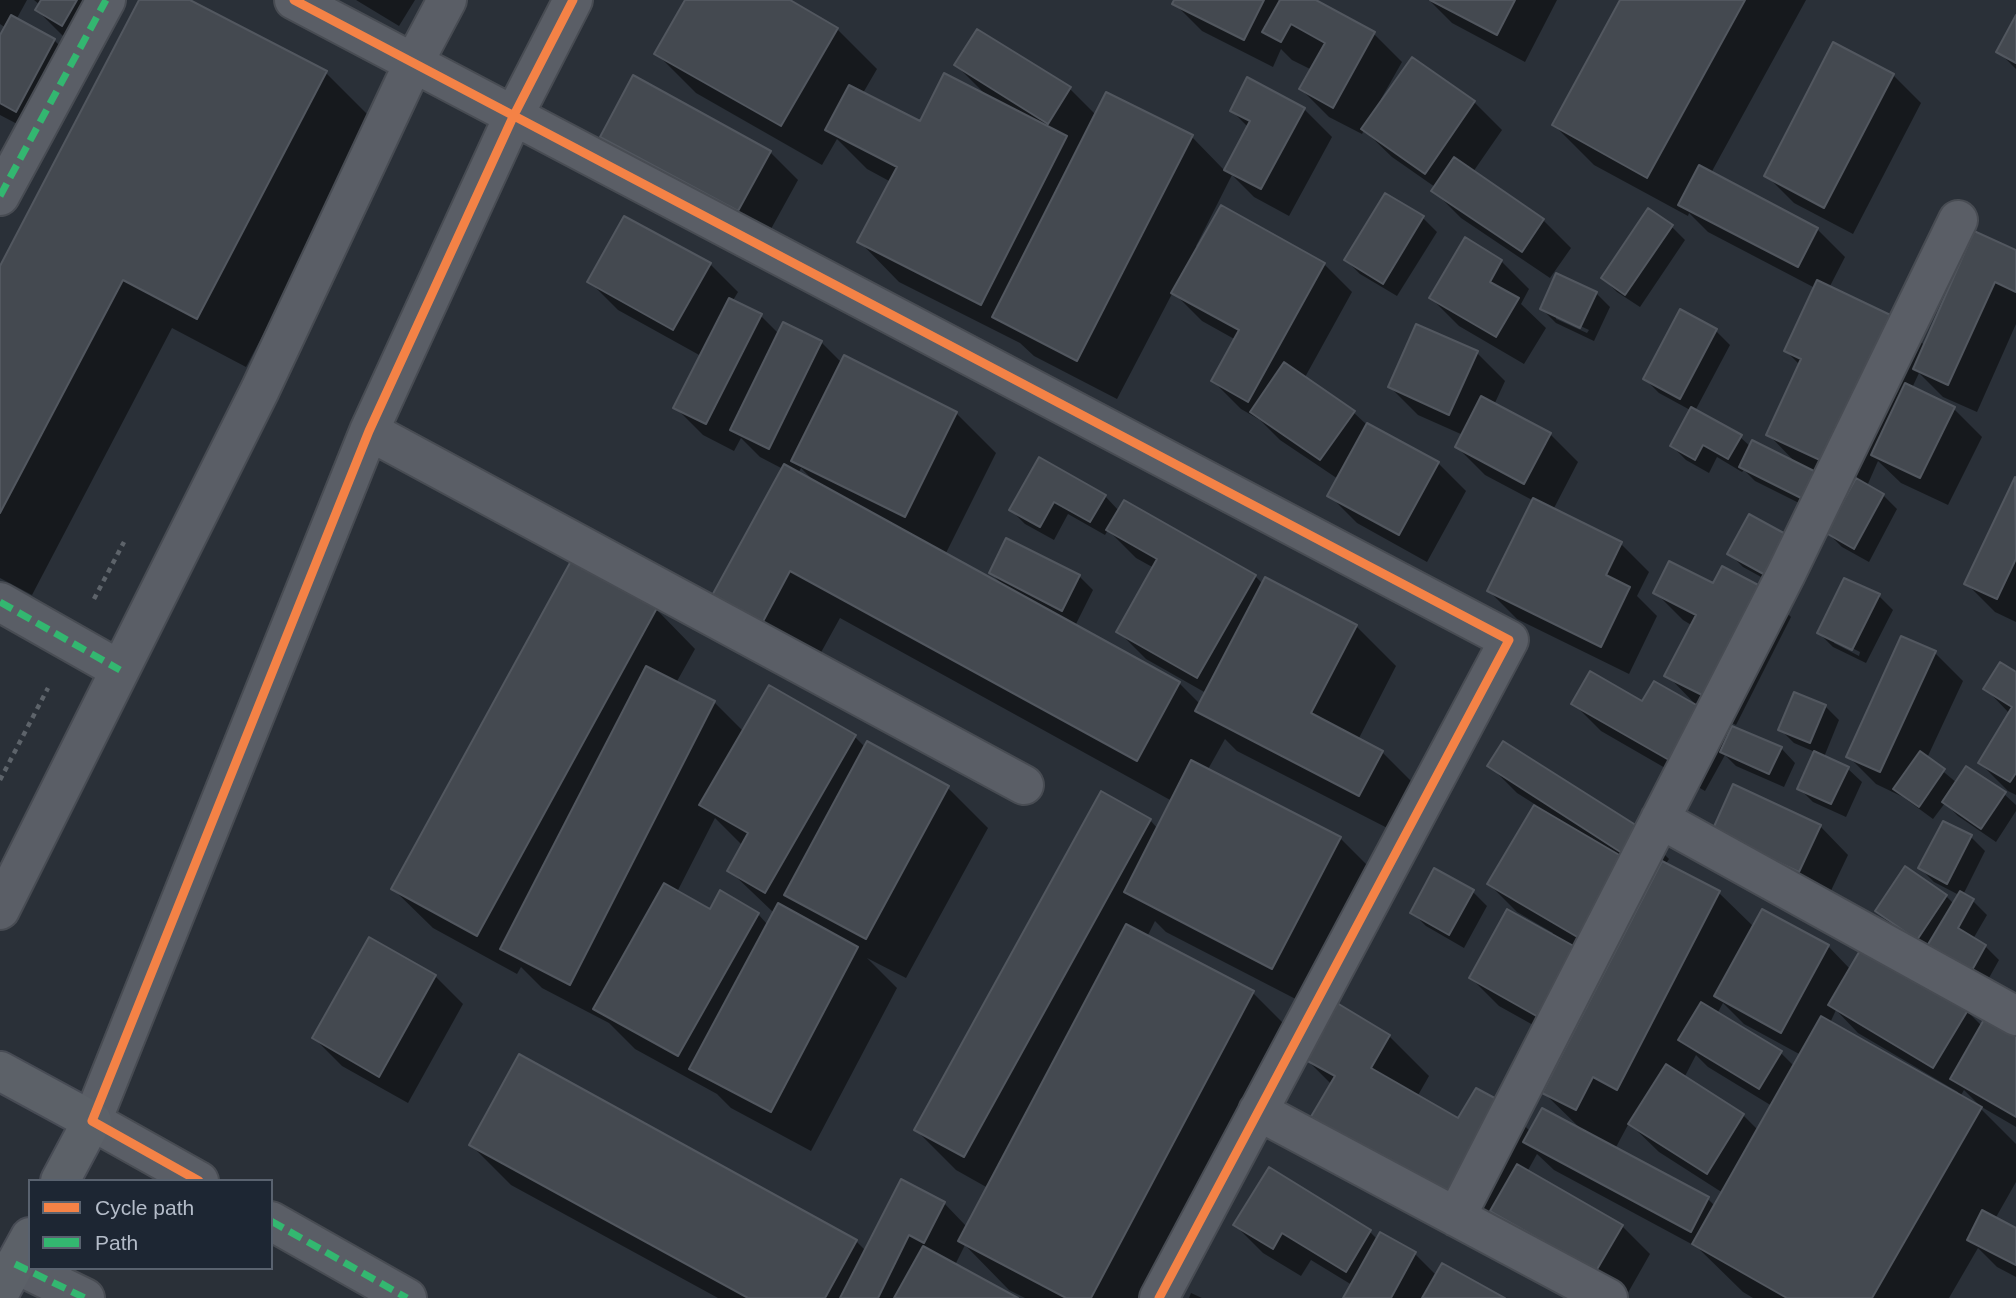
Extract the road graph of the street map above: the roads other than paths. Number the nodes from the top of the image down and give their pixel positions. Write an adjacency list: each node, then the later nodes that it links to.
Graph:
1 (106, 0): 7 (street)
2 (294, 0): 5 (street)
3 (447, 0): 5 (street)
4 (573, 0): 6 (street)
5 (413, 65): 6 (street); 11 (street)
6 (513, 117): 9 (street); 17 (street)
7 (0, 196)
8 (1958, 220): 13 (street)
9 (369, 431): 12 (street); 18 (street)
10 (0, 602): 11 (street)
11 (120, 670): 14 (street)
12 (1024, 785)
13 (1660, 819): 15 (street); 21 (street)
14 (0, 910)
15 (2016, 1016)
16 (0, 1071): 18 (main road)
17 (1258, 1111): 21 (street); 26 (street)
18 (92, 1121): 19 (main road); 20 (street)
19 (61, 1179)
20 (195, 1179)
21 (1456, 1217): 27 (street)
22 (273, 1223): 25 (street)
23 (11, 1262): 24 (street)
24 (85, 1298)
25 (407, 1298)
26 (1159, 1298)
27 (1608, 1298)

